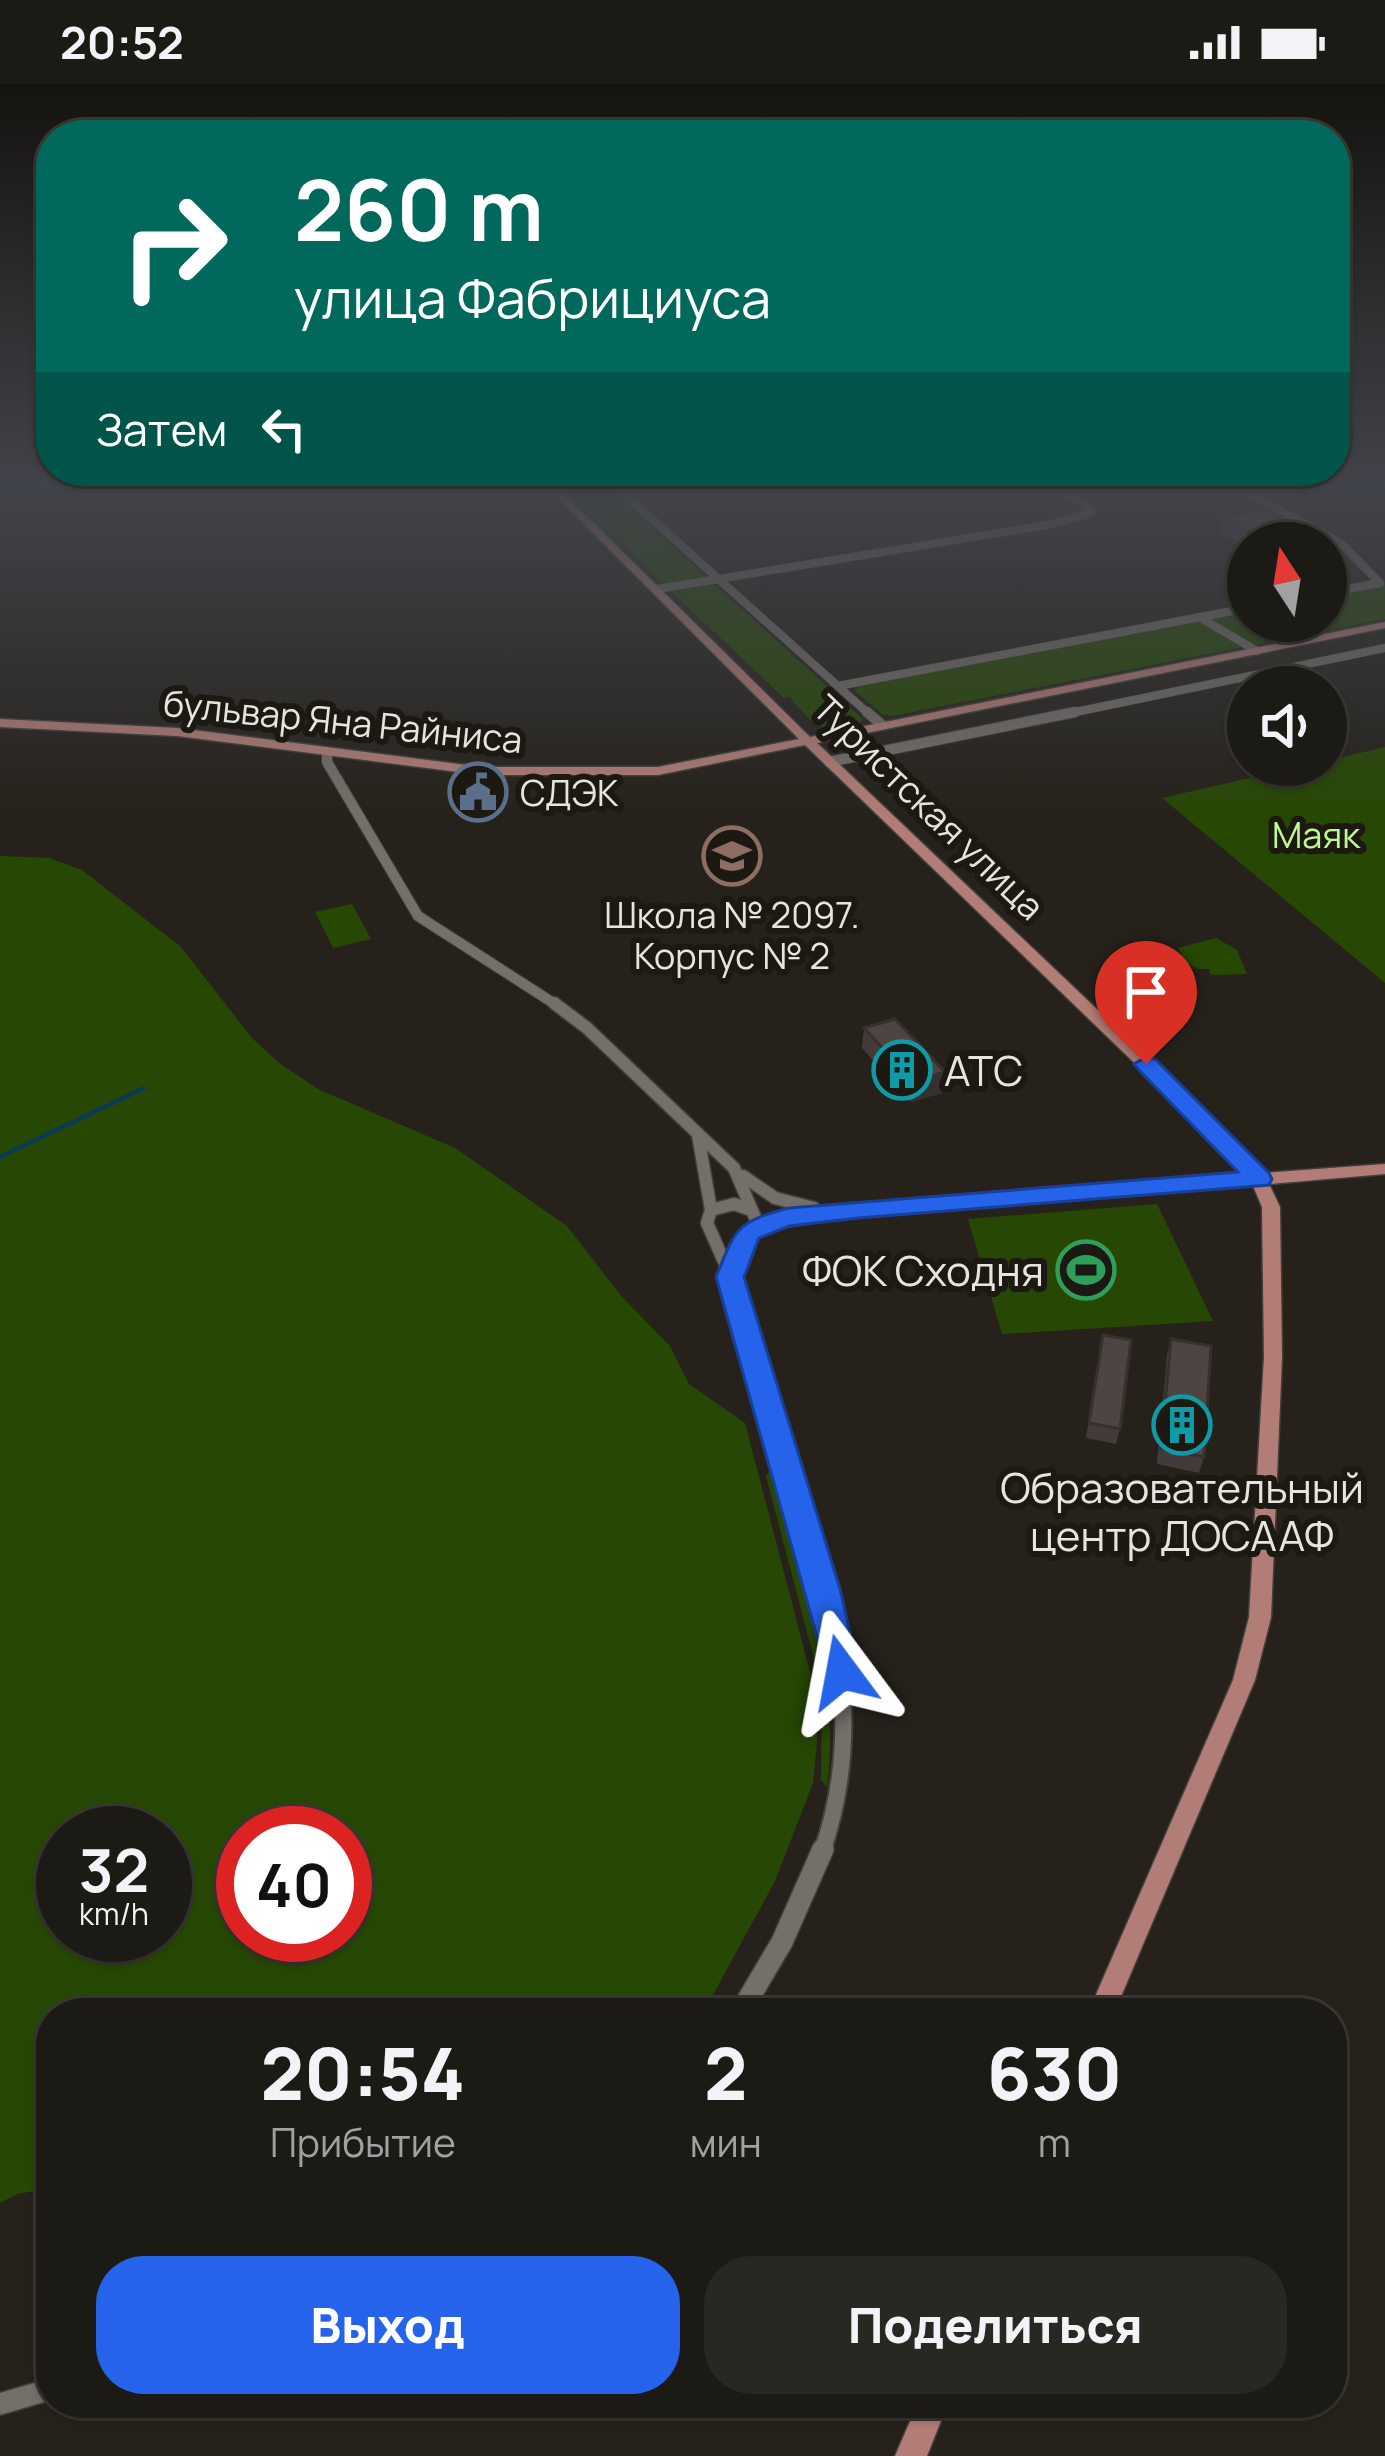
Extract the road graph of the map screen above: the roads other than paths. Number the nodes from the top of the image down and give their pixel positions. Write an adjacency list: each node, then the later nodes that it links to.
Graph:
1 (663, 596): 15 (main road, Туристская улица)
2 (738, 596): 12 (street)
3 (1227, 612): 4 (street)
4 (1199, 617): 7 (street); 12 (street)
5 (1385, 630): 7 (main road, бульвар Яна Райниса); 8 (main road)
6 (1385, 648): 9 (street)
7 (1257, 651): 14 (main road, бульвар Яна Райниса)
8 (1280, 655): 9 (street); 10 (main road)
9 (1297, 665): 11 (street)
10 (1205, 670): 11 (street); 15 (main road)
11 (1222, 681): 17 (street)
12 (838, 686): 14 (street)
13 (0, 723): 16 (main road, бульвар Яна Райниса)
14 (882, 725): 15 (main road, бульвар Яна Райниса)
15 (812, 742): 16 (main road, бульвар Яна Райниса); 17 (main road, Туристская улица)
16 (327, 752): 18 (street)
17 (830, 762): 21 (main road, Туристская улица)
18 (698, 1135): 19 (street); 24 (street)
19 (734, 1168): 22 (street); 25 (street)
20 (1385, 1169): 21 (main road)
21 (1259, 1179): 23 (street); 29 (main road)
22 (821, 1209): 23 (street); 25 (street)
23 (858, 1209): 25 (street)
24 (711, 1210): 25 (street); 26 (street)
25 (752, 1220): 26 (street); 27 (street)
26 (714, 1232): 27 (street)
27 (730, 1277): 28 (street)
28 (749, 1998)
29 (1107, 1998)
30 (36, 2393): 31 (street)
31 (0, 2404)
32 (927, 2418): 33 (main road)
33 (911, 2456)

